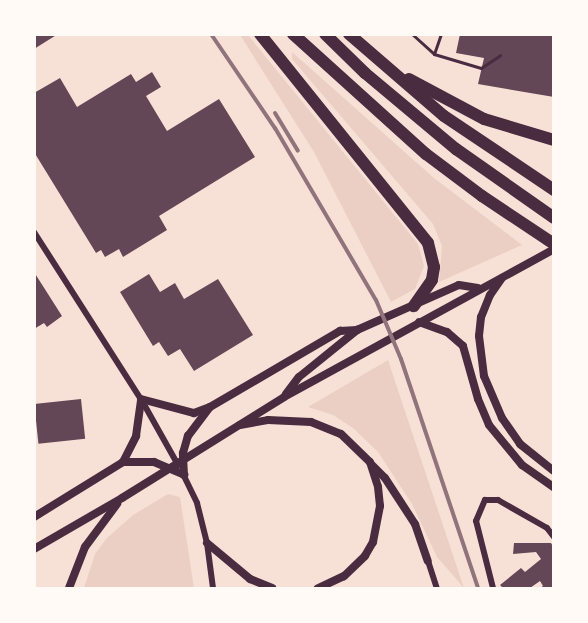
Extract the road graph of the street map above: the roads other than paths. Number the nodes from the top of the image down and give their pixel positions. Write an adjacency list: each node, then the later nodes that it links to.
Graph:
1 (260, 34): 17 (highway)
2 (293, 34): 14 (highway)
3 (325, 34): 12 (highway)
4 (349, 34): 9 (highway)
5 (412, 34): 7 (lane)
6 (441, 34): 7 (lane)
7 (434, 54): 8 (lane)
8 (500, 55)
9 (377, 60): 10 (highway); 11 (highway)
10 (554, 140)
11 (554, 190)
12 (554, 218)
13 (34, 232): 21 (street)
14 (554, 247): 15 (street)
15 (502, 277): 16 (street); 26 (street)
16 (478, 288): 17 (street); 18 (street)
17 (414, 306): 19 (street)
18 (419, 322): 20 (street); 28 (street)
19 (360, 328): 20 (street); 22 (street)
20 (284, 397): 23 (street)
21 (141, 399): 22 (street); 24 (street); 27 (street)
22 (210, 407): 27 (street)
23 (234, 426): 25 (street); 29 (street)
24 (123, 462): 27 (street); 30 (street)
25 (370, 462): 34 (street); 38 (street)
26 (554, 471)
27 (184, 475): 32 (street)
28 (554, 487)
29 (122, 498): 33 (street); 35 (street)
30 (34, 517)
31 (554, 537): 40 (street)
32 (207, 543): 36 (street); 37 (street)
33 (34, 549)
34 (429, 561): 39 (street)
35 (69, 588)
36 (213, 588)
37 (272, 588)
38 (318, 588)
39 (437, 588)
40 (493, 588)

